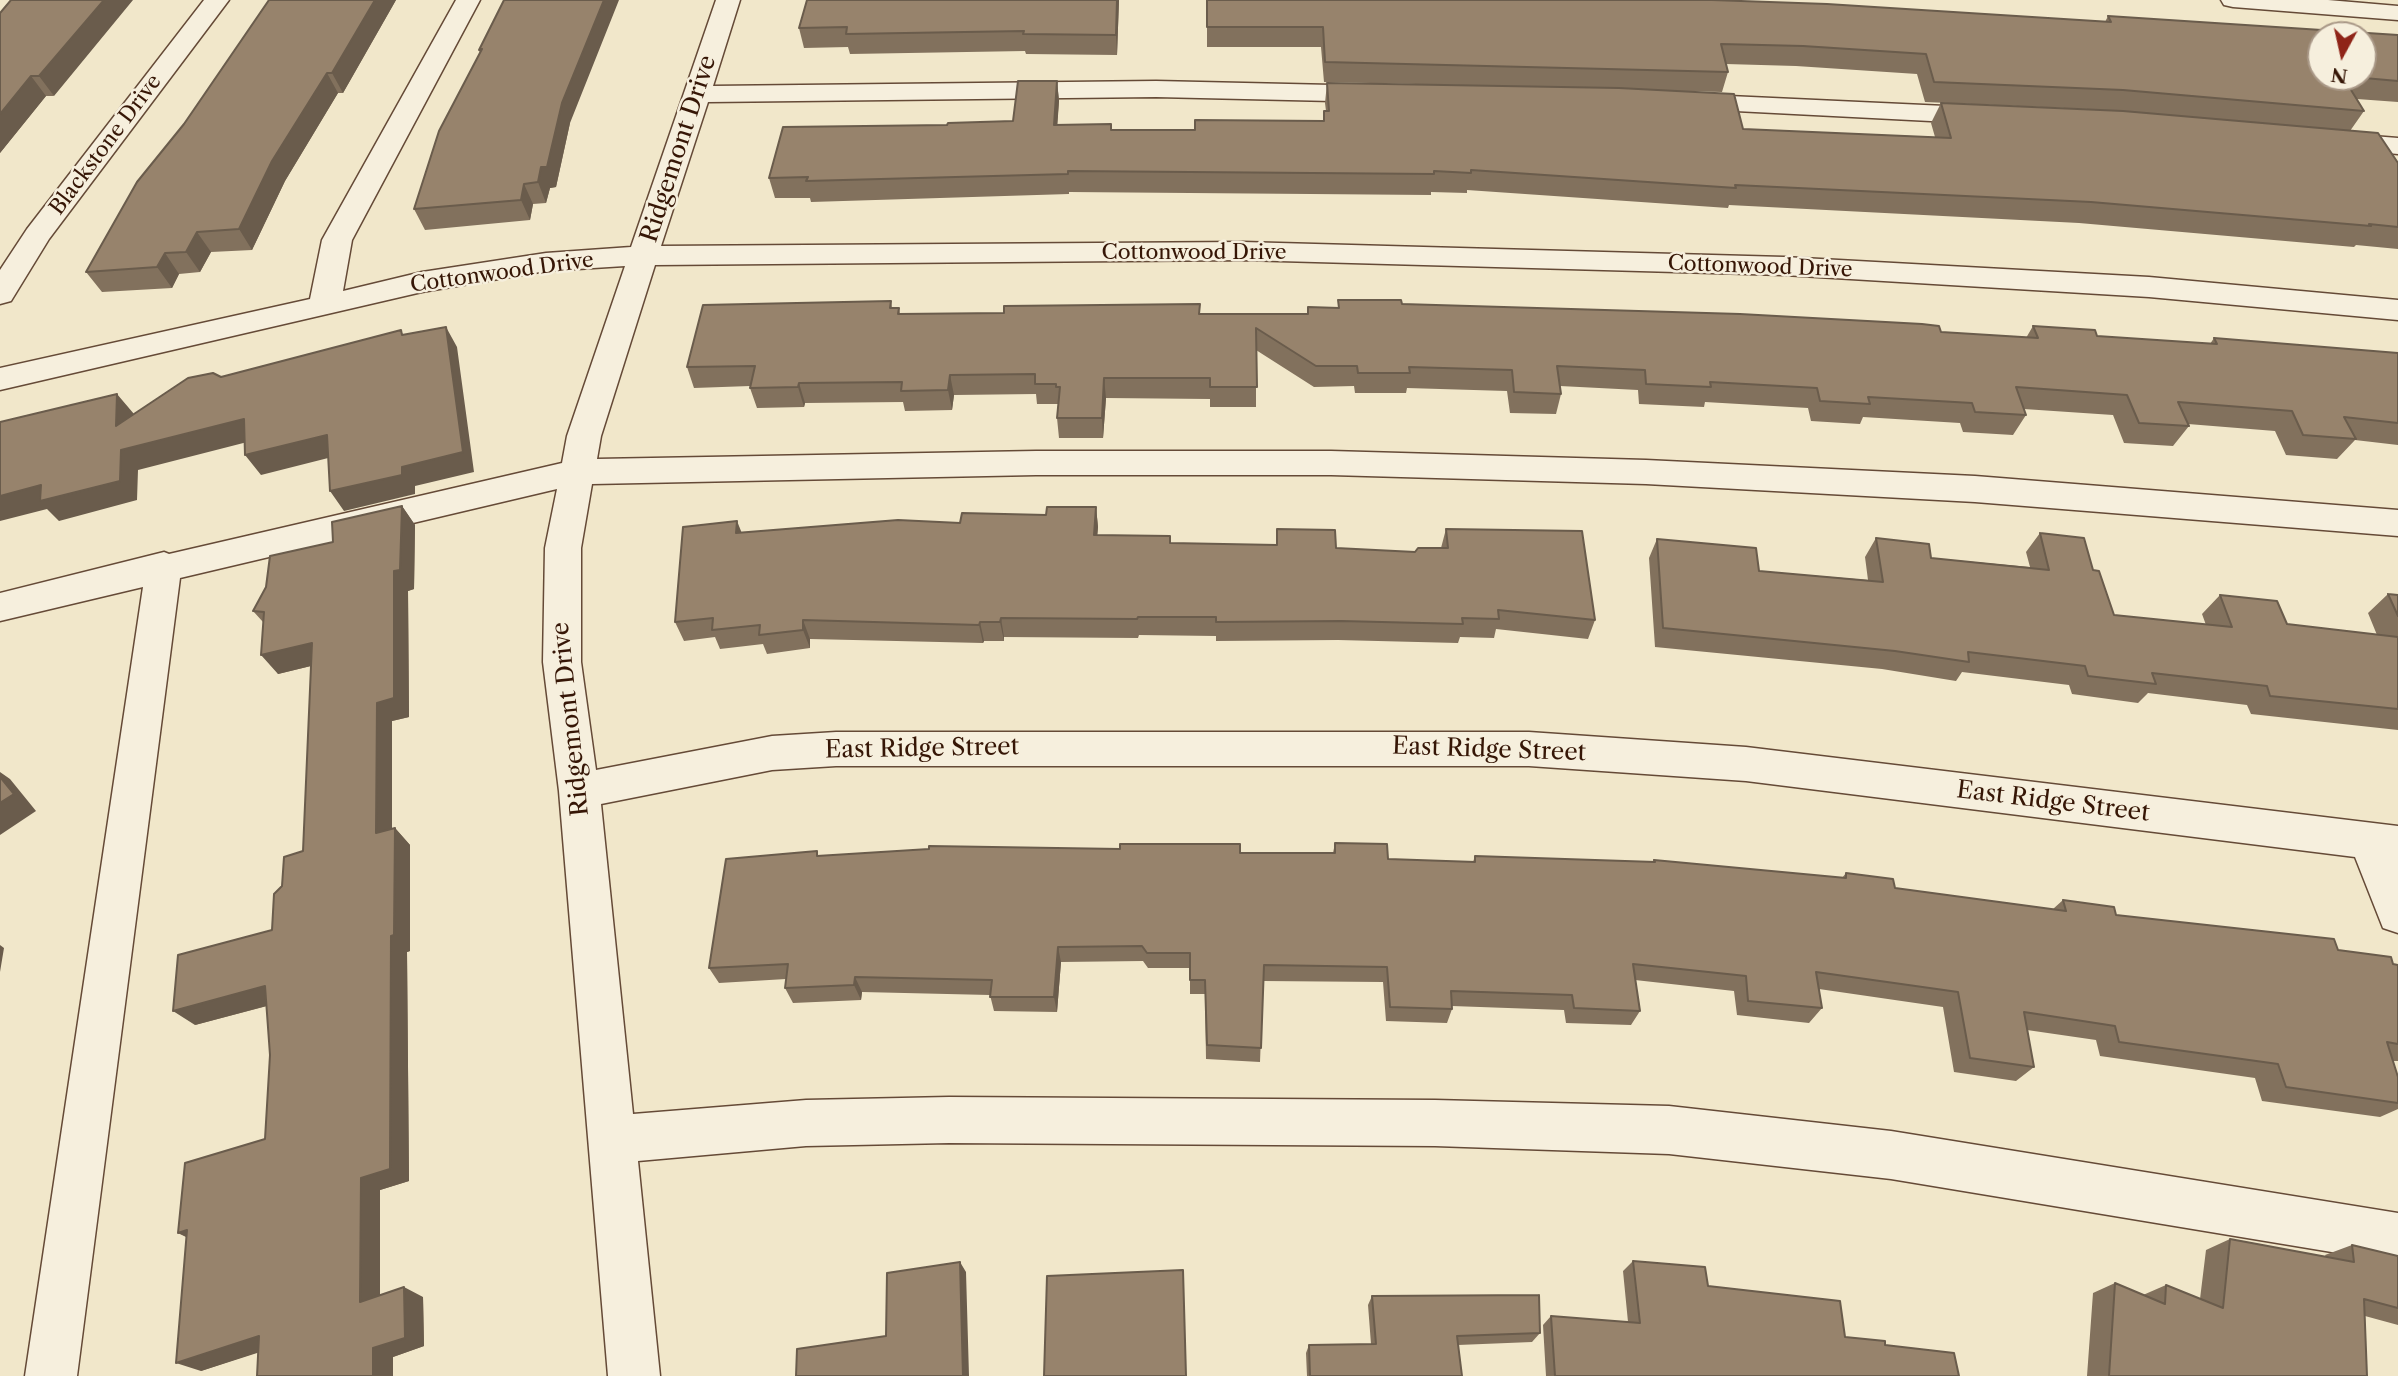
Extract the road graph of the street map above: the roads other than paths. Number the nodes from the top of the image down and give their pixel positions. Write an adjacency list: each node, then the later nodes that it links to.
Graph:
1 (217, 0): 13 (street, Blackstone Drive)
2 (468, 0): 14 (street)
3 (728, 0): 6 (street, Ridgemont Drive)
4 (2233, 0): 5 (street)
5 (2398, 13)
6 (697, 94): 7 (street); 12 (street, Ridgemont Drive)
7 (1406, 94)
8 (1656, 100): 9 (street)
9 (2015, 117)
10 (2316, 139): 11 (street)
11 (2398, 146)
12 (643, 256): 14 (street, Cottonwood Drive); 15 (street, Cottonwood Drive); 17 (street, Ridgemont Drive)
13 (0, 294)
14 (325, 303): 16 (street, Cottonwood Drive)
15 (2398, 310)
16 (0, 379)
17 (577, 472): 18 (street); 19 (street); 21 (street, Ridgemont Drive)
18 (2398, 523)
19 (164, 566): 20 (street); 26 (street)
20 (0, 607)
21 (579, 791): 22 (street, East Ridge Street); 24 (street, Ridgemont Drive)
22 (2383, 842): 23 (street)
23 (2398, 914)
24 (612, 1140): 25 (street); 27 (street, Ridgemont Drive)
25 (2398, 1238)
26 (51, 1376)
27 (634, 1376)

